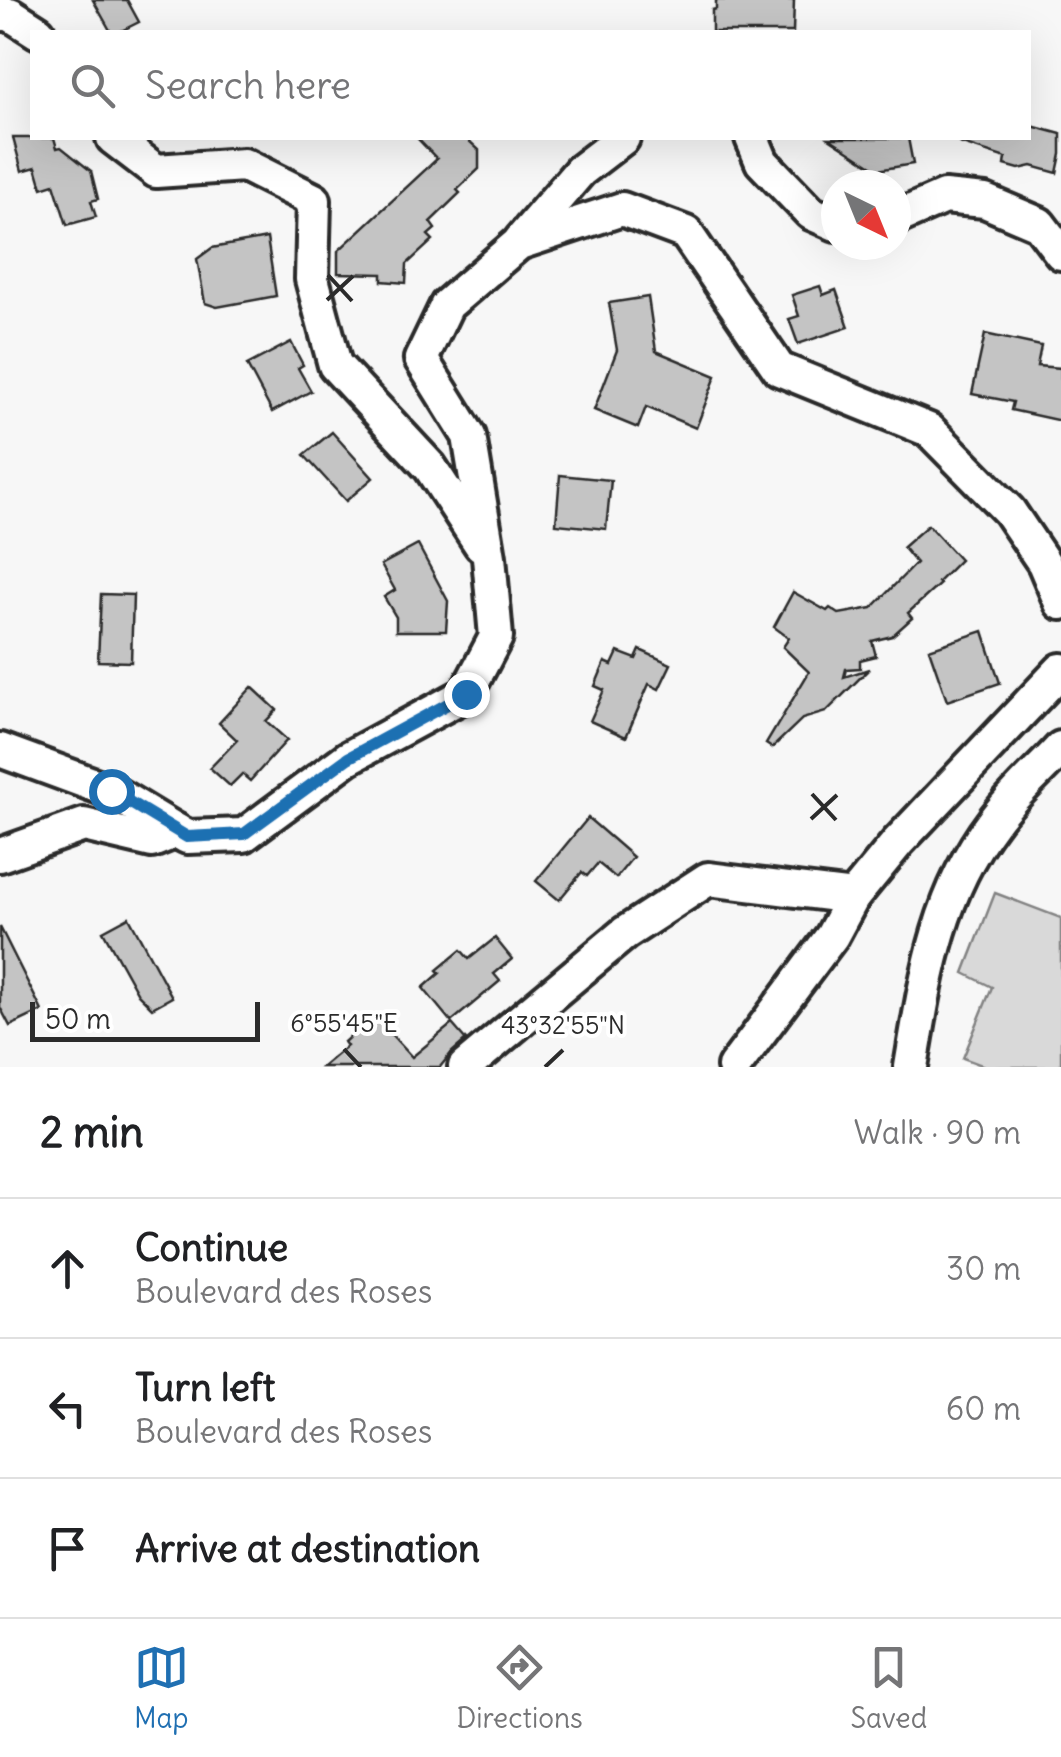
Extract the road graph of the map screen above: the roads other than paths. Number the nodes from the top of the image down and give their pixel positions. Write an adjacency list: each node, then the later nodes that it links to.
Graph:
1 (0, 14): 2 (street)
2 (35, 30)
3 (116, 140): 10 (street)
4 (620, 140): 8 (street)
5 (753, 140): 7 (street)
6 (911, 211): 9 (street)
7 (821, 217)
8 (519, 243): 10 (street); 11 (street)
9 (1061, 253)
10 (489, 557): 15 (street)
11 (1061, 603)
12 (1061, 670): 17 (street)
13 (1061, 748): 20 (street)
14 (0, 750): 15 (street)
15 (177, 831): 16 (street)
16 (0, 856)
17 (853, 897): 18 (street); 19 (street)
18 (465, 1067)
19 (734, 1067)
20 (911, 1067)

